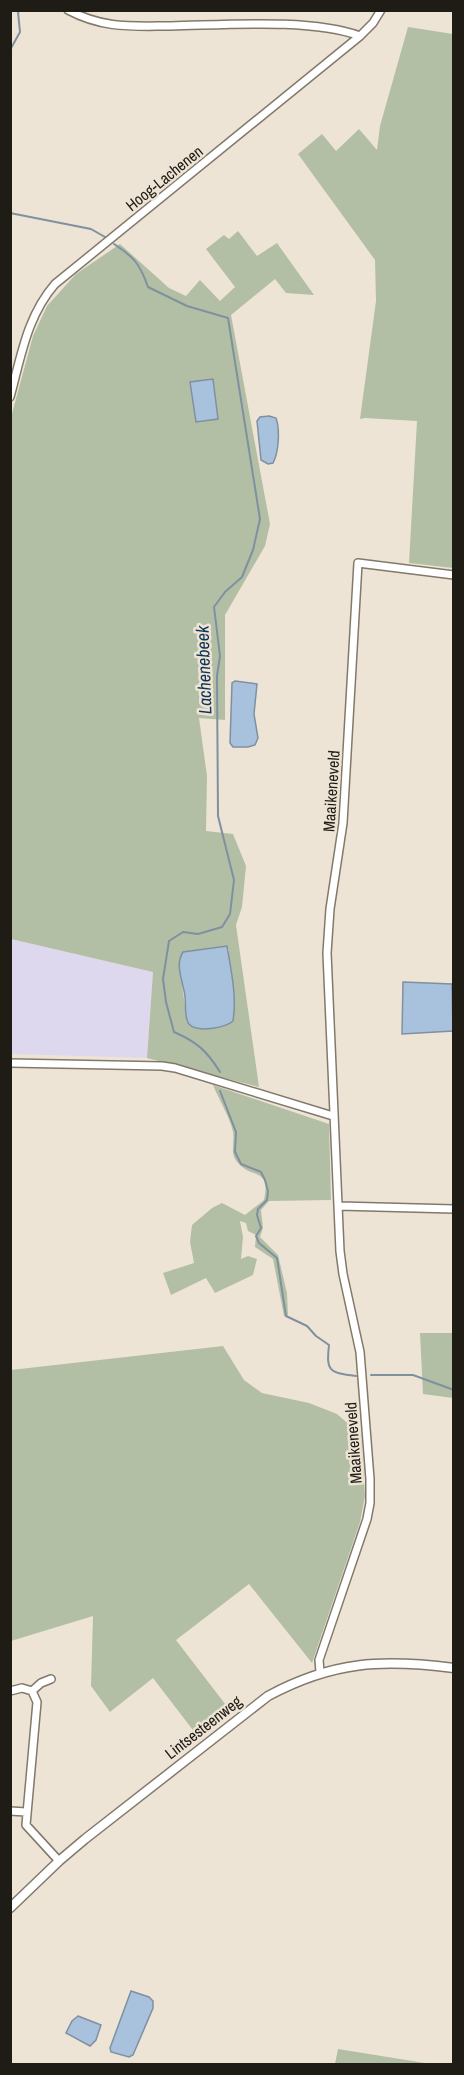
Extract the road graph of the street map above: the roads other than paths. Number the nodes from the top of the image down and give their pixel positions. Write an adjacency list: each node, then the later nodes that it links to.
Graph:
1 (68, 10): 3 (street)
2 (381, 10): 3 (street, Hoog-Lachenen)
3 (360, 36): 4 (street, Hoog-Lachenen)
4 (10, 397)
5 (453, 575): 7 (street, Maaikeneveld)
6 (10, 1063): 7 (street)
7 (333, 1116): 8 (street, Maaikeneveld)
8 (339, 1206): 9 (street); 11 (street, Maaikeneveld)
9 (453, 1209)
10 (453, 1668): 11 (street, Lintsesteenweg)
11 (320, 1672): 17 (street, Lintsesteenweg)
12 (51, 1679): 14 (street)
13 (10, 1691): 14 (street)
14 (32, 1691): 16 (street)
15 (10, 1811): 16 (street)
16 (26, 1812): 17 (street)
17 (59, 1861): 18 (street, Lintsesteenweg)
18 (10, 1908)

